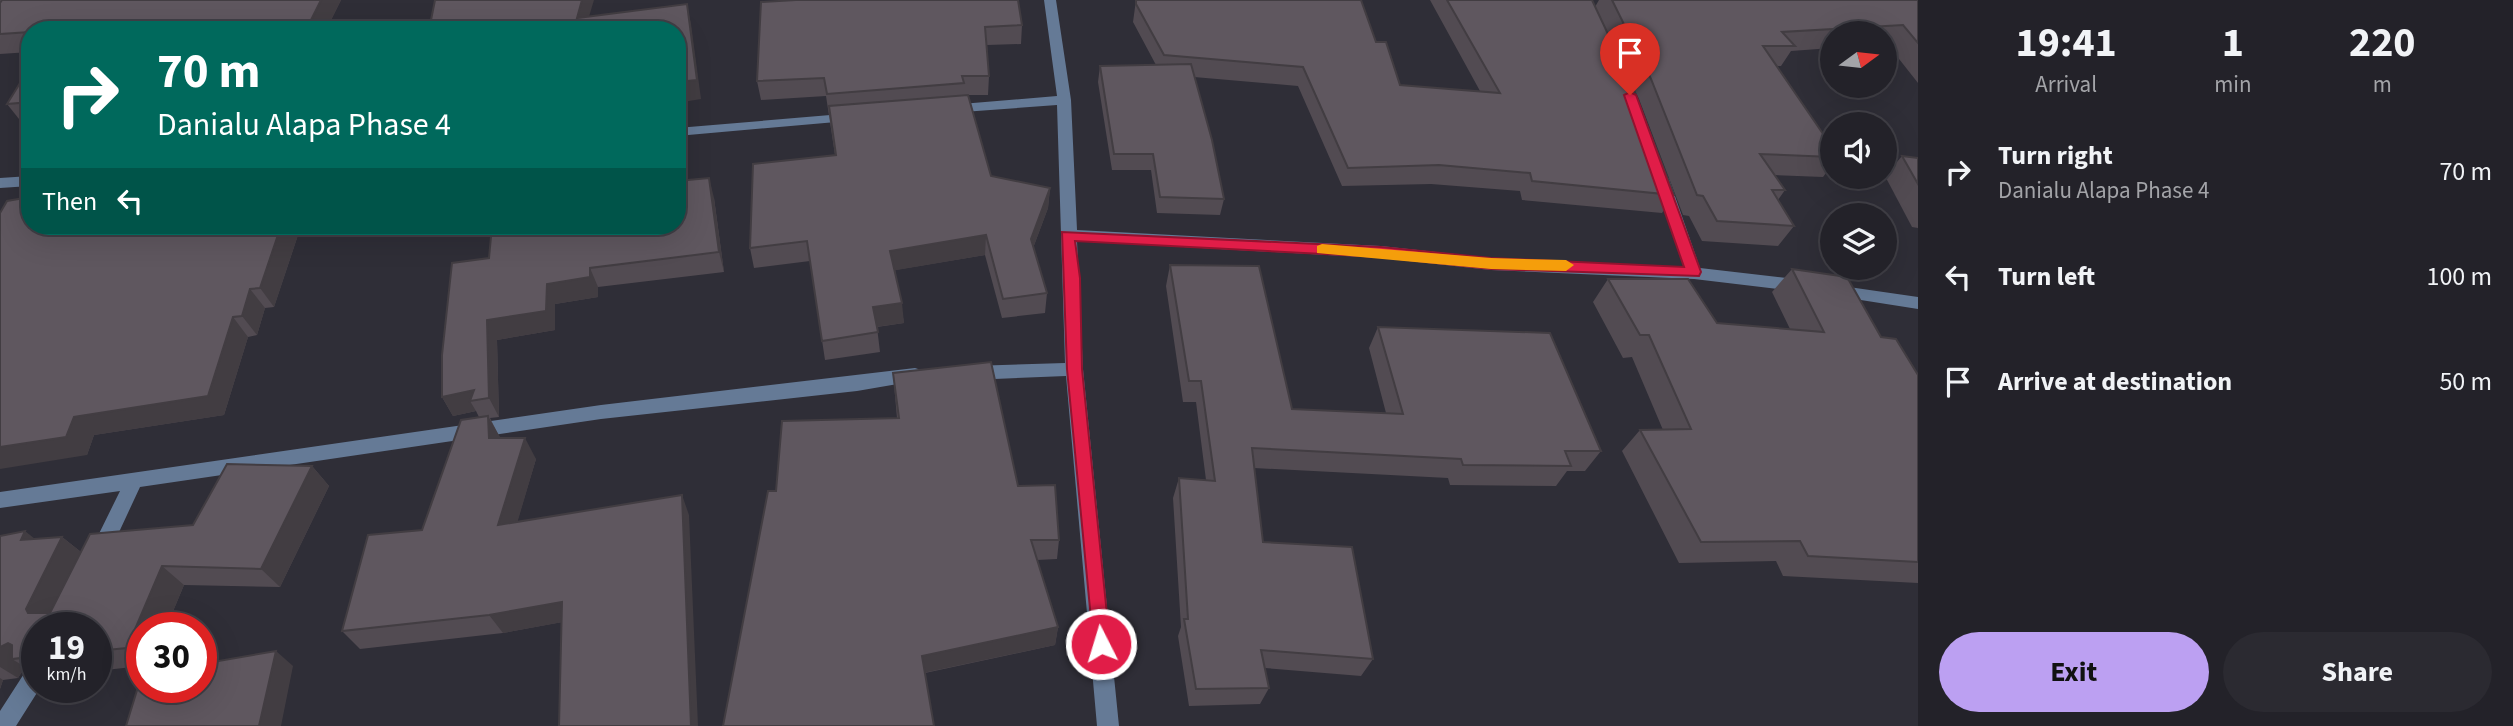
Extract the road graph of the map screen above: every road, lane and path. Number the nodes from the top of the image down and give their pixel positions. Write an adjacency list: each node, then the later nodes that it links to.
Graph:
1 (1050, 0): 2 (street)
2 (1064, 100): 3 (street); 9 (street)
3 (940, 110)
4 (870, 116): 5 (street)
5 (686, 131)
6 (1655, 160): 10 (street)
7 (21, 182): 8 (street)
8 (0, 183)
9 (1067, 235): 10 (street); 12 (street)
10 (1694, 272): 11 (street)
11 (1918, 303)
12 (1074, 369): 13 (street); 20 (street)
13 (956, 373)
14 (930, 374): 15 (street)
15 (133, 483): 16 (street); 17 (street)
16 (0, 500)
17 (93, 566)
18 (21, 698): 19 (street)
19 (3, 726)
20 (1108, 726)

